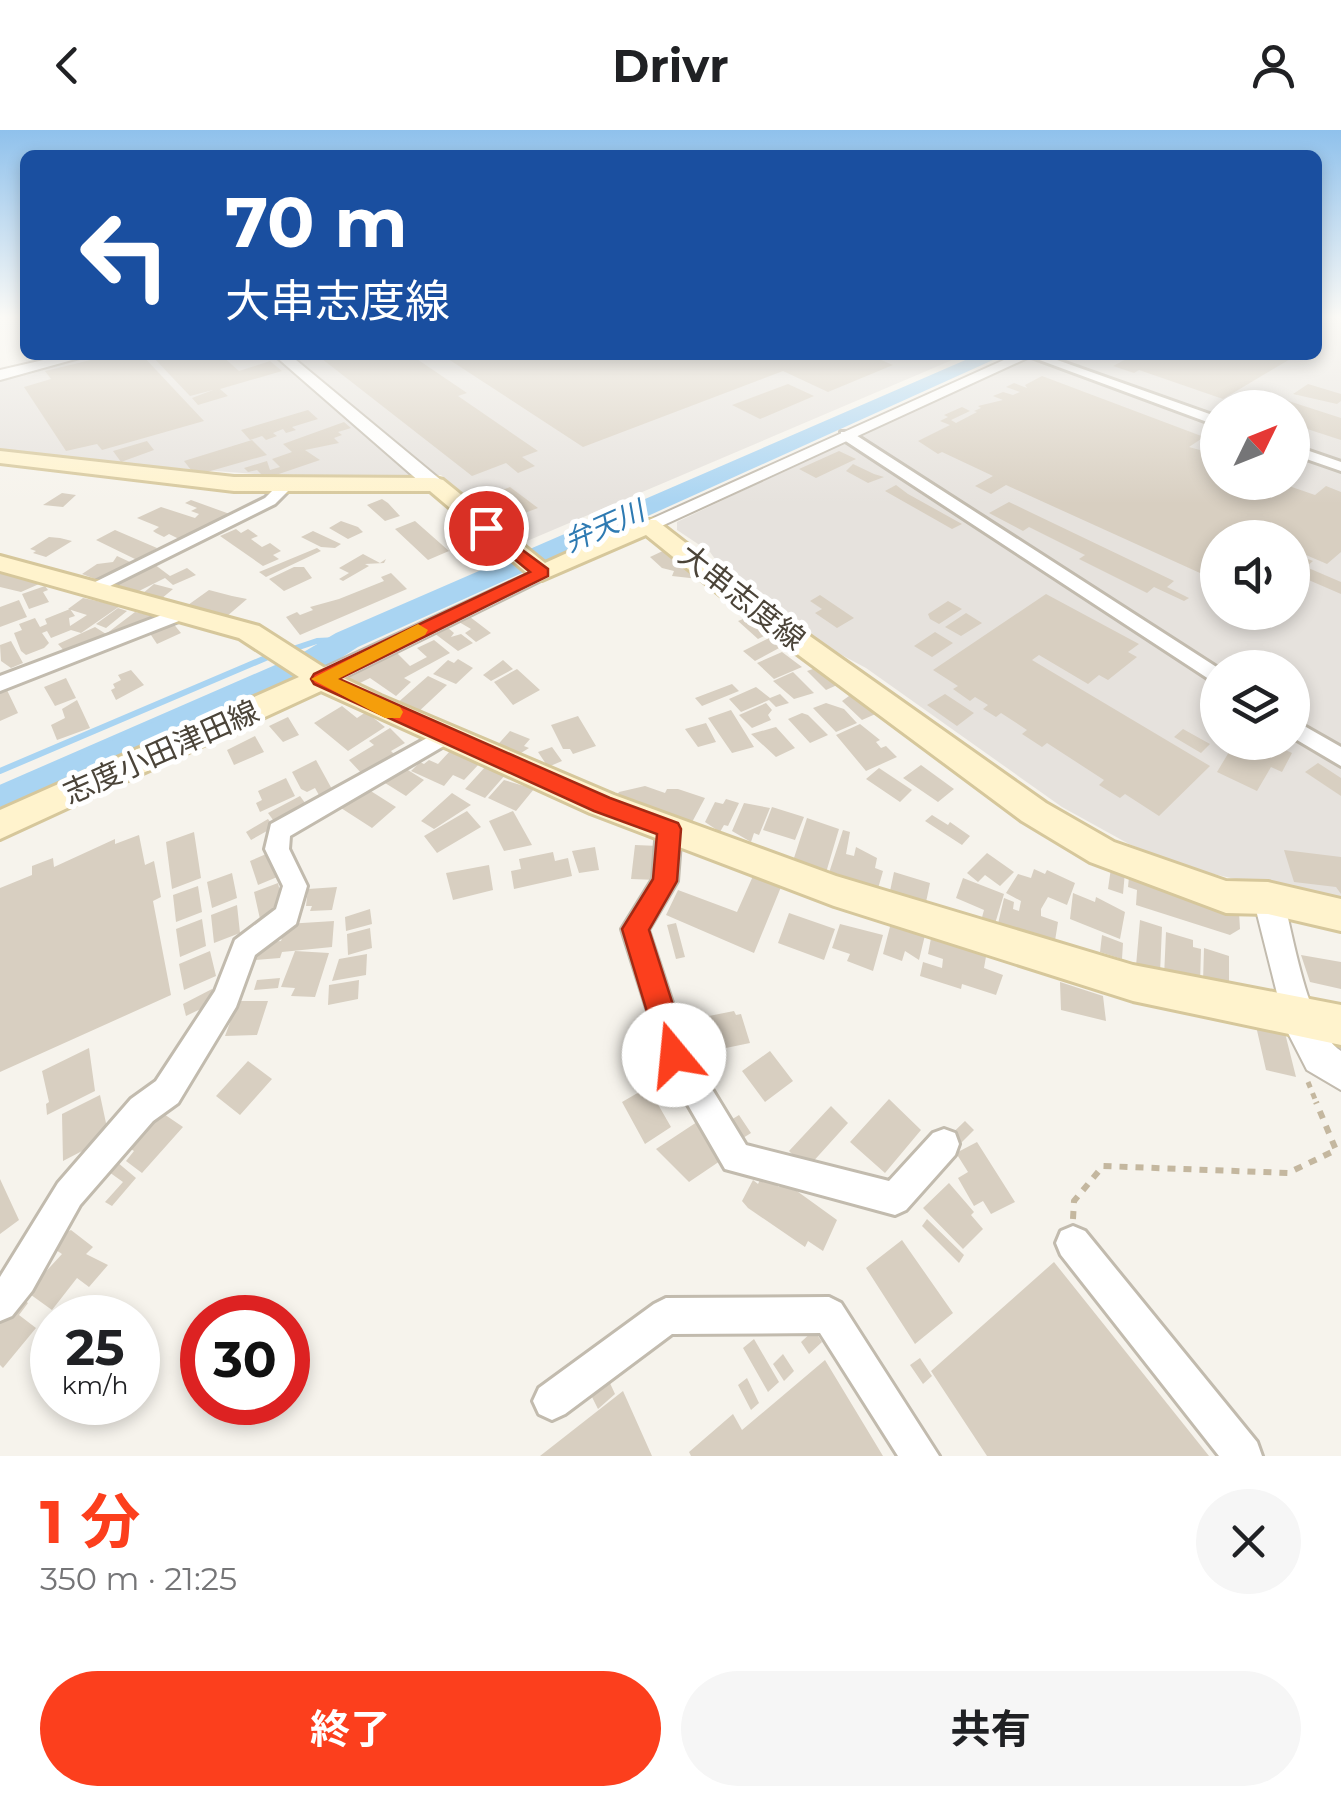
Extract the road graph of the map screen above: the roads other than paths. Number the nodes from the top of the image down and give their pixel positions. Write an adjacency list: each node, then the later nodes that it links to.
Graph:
1 (310, 380): 9 (street)
2 (973, 380): 5 (street)
3 (1100, 380): 4 (street)
4 (1200, 416)
5 (846, 436): 11 (street); 16 (street)
6 (1310, 456): 8 (street)
7 (0, 457): 10 (main road)
8 (1341, 467)
9 (435, 485): 10 (main road); 13 (main road)
10 (284, 486): 14 (street)
11 (648, 525): 13 (main road, 大串志度線); 24 (main road, 大串志度線)
12 (0, 562): 14 (main road)
13 (528, 562): 17 (street)
14 (92, 588): 15 (main road)
15 (183, 613): 17 (main road); 18 (street)
16 (1200, 666)
17 (321, 679): 19 (main road); 22 (main road, 志度小田津田線)
18 (0, 684)
19 (446, 735): 23 (main road); 31 (street)
20 (1310, 738): 21 (street)
21 (1341, 758)
22 (0, 825)
23 (669, 829): 26 (main road); 29 (street)
24 (1268, 898): 25 (main road, 大串志度線); 26 (street)
25 (1341, 914)
26 (1298, 1017): 27 (main road); 28 (street)
27 (1341, 1025)
28 (1330, 1065)
29 (944, 1144)
30 (1073, 1243): 34 (street)
31 (0, 1304)
32 (552, 1402): 33 (street)
33 (920, 1456)
34 (1243, 1456)

